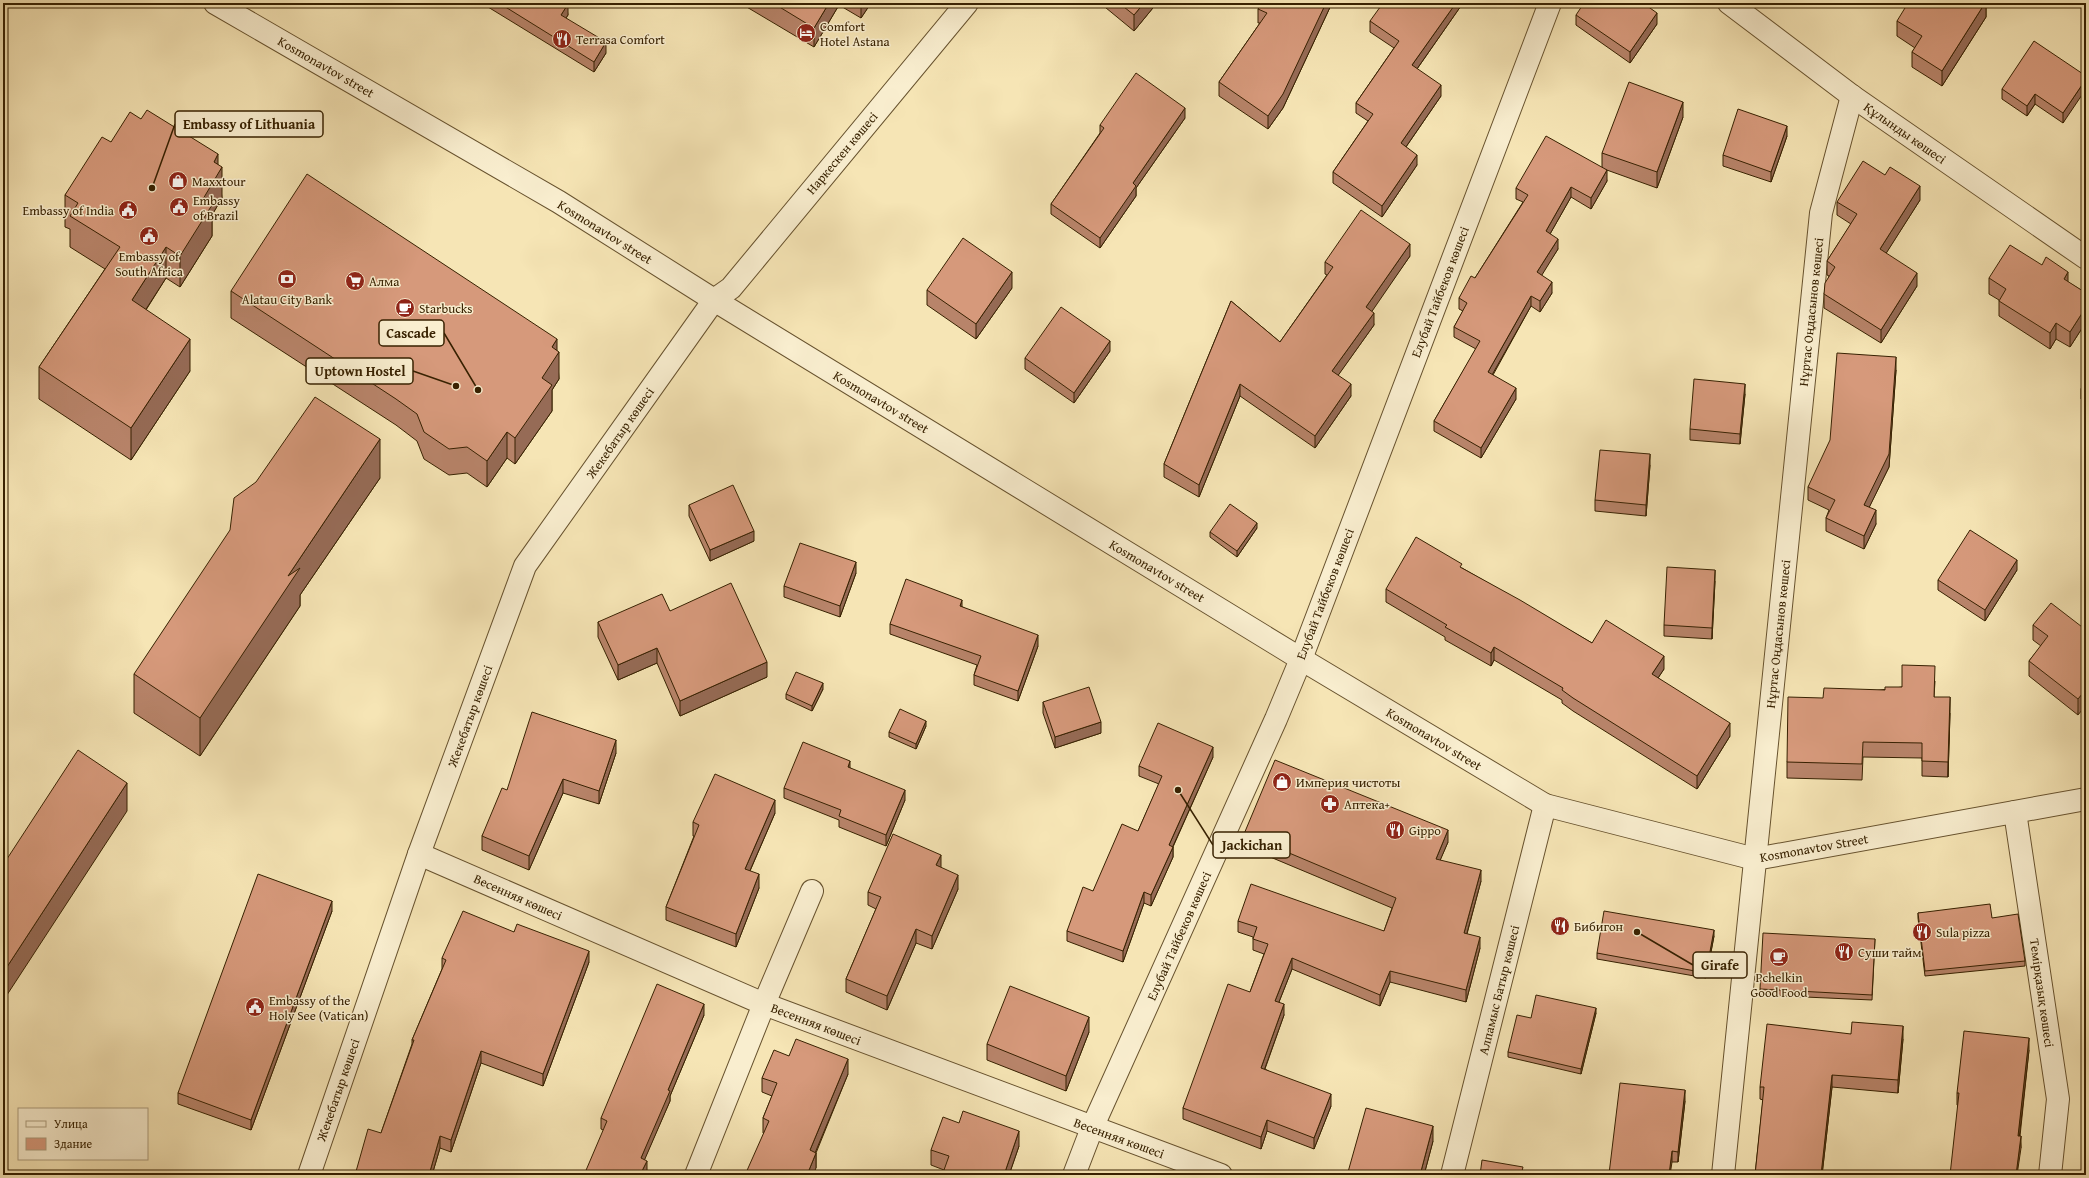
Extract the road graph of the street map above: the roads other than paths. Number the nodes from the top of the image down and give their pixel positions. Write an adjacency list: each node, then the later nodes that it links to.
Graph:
1 (214, 3): 7 (street, Kosmonavtov street)
2 (967, 3): 7 (street, Наркескен көшесі)
3 (1550, 3): 8 (street, Елубай Тайбеков көшесі)
4 (1729, 3): 5 (street, Құлынды көшесі)
5 (1852, 96): 6 (street, Құлынды көшесі); 13 (street, Нұртас Оңдасынов көшесі)
6 (2086, 258)
7 (714, 300): 8 (street, Kosmonavtov street); 12 (street, Жекебатыр көшесі)
8 (1301, 659): 10 (street, Kosmonavtov street); 16 (street, Елубай Тайбеков көшесі)
9 (2086, 799): 11 (street, Kosmonavtov Street)
10 (1545, 805): 13 (street, Kosmonavtov Street); 21 (street, Алпамыс Батыр көшесі)
11 (2015, 812): 13 (street, Kosmonavtov Street); 23 (street, Темірқазық көшесі)
12 (419, 854): 15 (street, Весенняя көшесі); 17 (street, Жекебатыр көшесі)
13 (1755, 859): 22 (street, Нұртас Оңдасынов көшесі)
14 (812, 891): 15 (street)
15 (764, 1004): 16 (street, Весенняя көшесі); 18 (street)
16 (1092, 1128): 19 (street, Елубай Тайбеков көшесі); 20 (street, Весенняя көшесі)
17 (309, 1175)
18 (696, 1175)
19 (1074, 1175)
20 (1221, 1175)
21 (1452, 1175)
22 (1723, 1175)
23 (2050, 1175)

